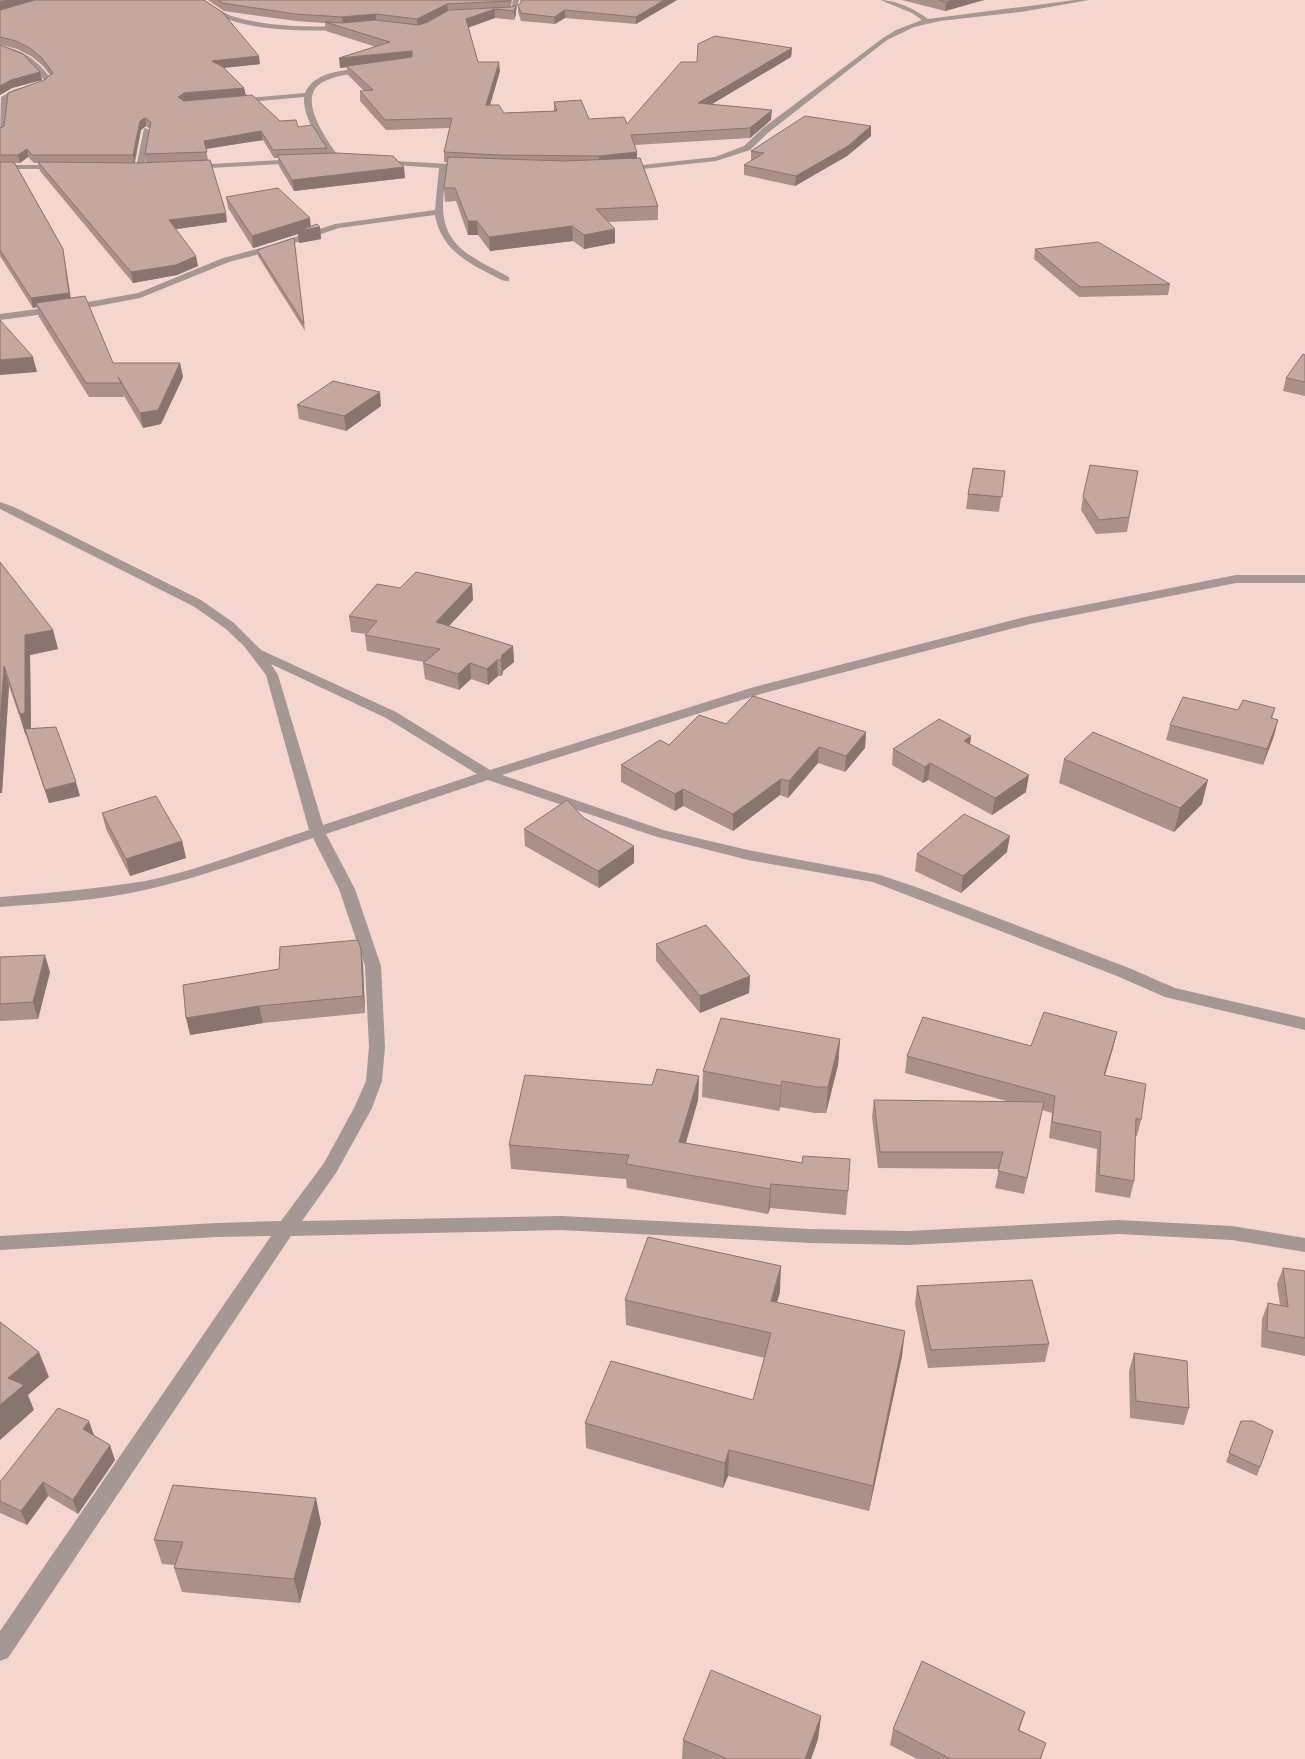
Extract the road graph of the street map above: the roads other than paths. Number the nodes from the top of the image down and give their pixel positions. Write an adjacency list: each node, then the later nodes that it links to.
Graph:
1 (201, 0): 7 (street)
2 (516, 0): 5 (street)
3 (883, 0): 6 (street)
4 (1086, 0): 6 (street)
5 (488, 14)
6 (927, 20): 27 (street)
7 (354, 28)
8 (0, 48): 13 (street)
9 (374, 68): 10 (street)
10 (307, 95): 11 (street); 15 (street)
11 (232, 101)
12 (147, 130): 24 (street)
13 (0, 134)
14 (328, 160): 15 (street)
15 (337, 160): 16 (street)
16 (347, 160)
17 (309, 161): 22 (street)
18 (366, 161): 19 (street)
19 (443, 166): 26 (street); 28 (street)
20 (0, 167): 21 (street)
21 (70, 167)
22 (187, 167)
23 (130, 168): 24 (street)
24 (140, 168): 25 (street)
25 (149, 168)
26 (471, 168)
27 (618, 169)
28 (438, 212): 29 (street); 30 (street)
29 (506, 279)
30 (0, 317)
31 (0, 505): 33 (street)
32 (1305, 579): 34 (street)
33 (259, 652): 34 (street); 35 (street)
34 (488, 775): 35 (street); 37 (street)
35 (318, 831): 36 (street); 38 (street)
36 (0, 902)
37 (1305, 1024)
38 (285, 1230): 39 (street); 40 (street); 41 (street)
39 (0, 1243)
40 (1305, 1245)
41 (0, 1650)

